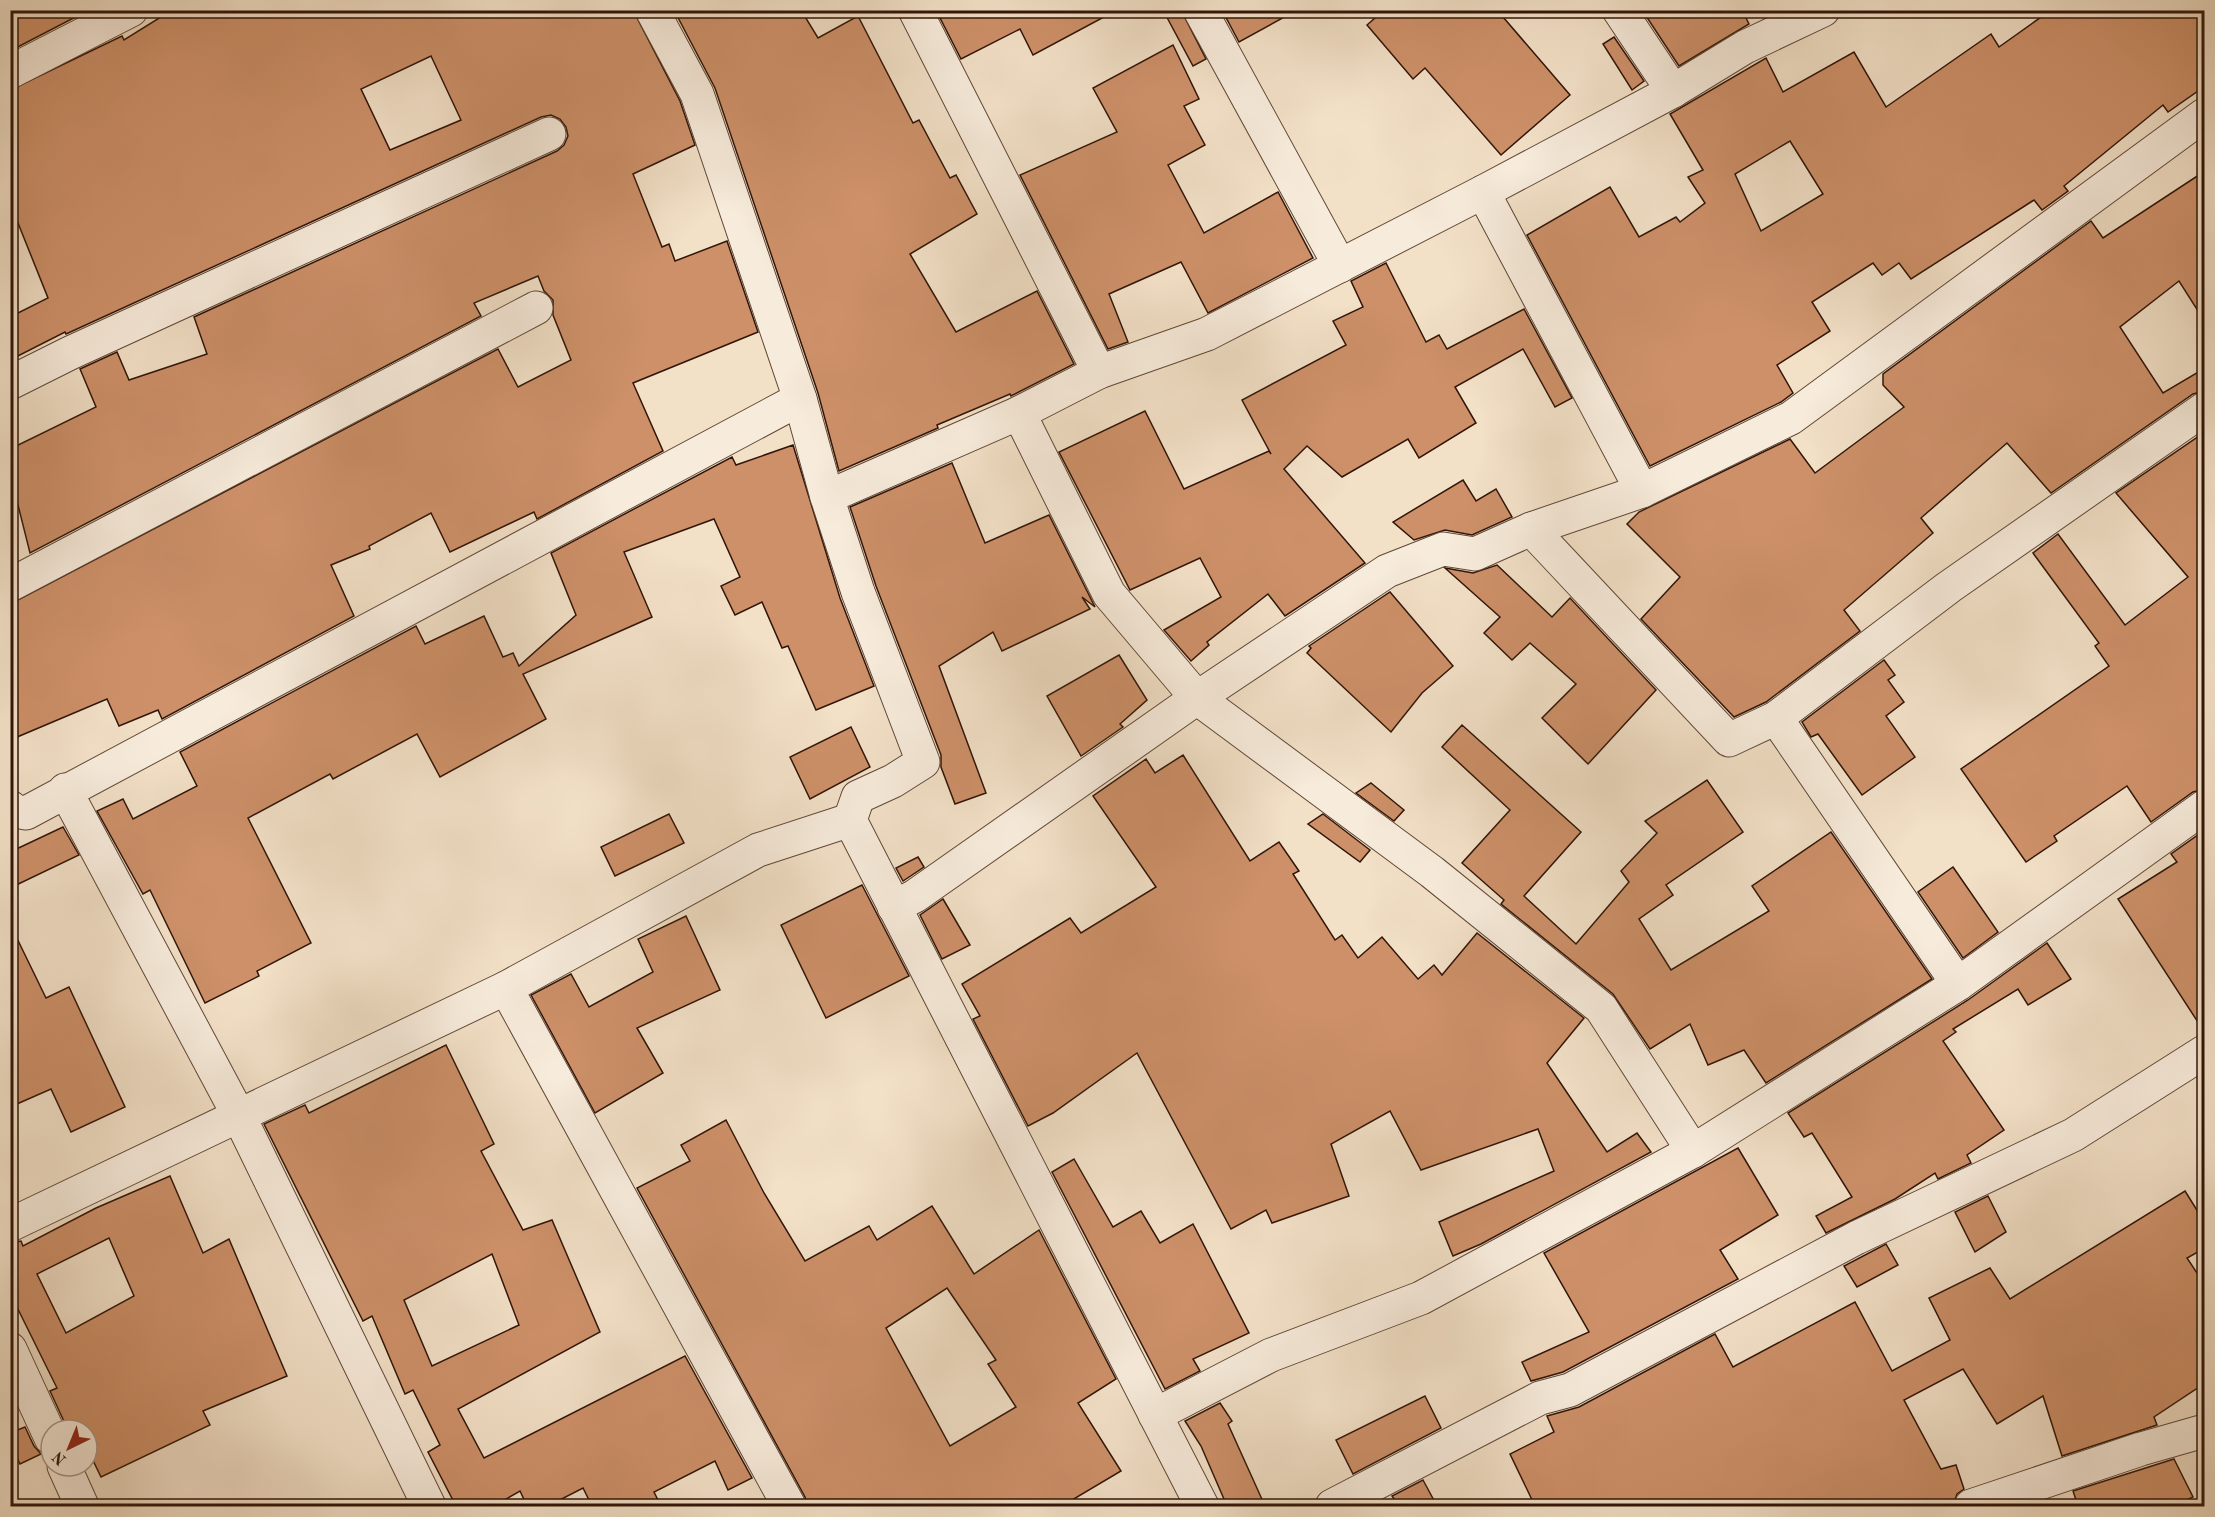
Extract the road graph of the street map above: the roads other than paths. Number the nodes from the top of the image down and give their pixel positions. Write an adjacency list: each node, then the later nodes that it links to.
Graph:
1 (131, 10): 7 (street)
2 (652, 10): 16 (street)
3 (915, 10): 14 (street)
4 (1200, 10): 12 (street)
5 (1619, 10): 8 (street)
6 (1823, 10): 8 (street)
7 (10, 72)
8 (1673, 91): 11 (street)
9 (2205, 115): 19 (street)
10 (549, 134): 15 (street)
11 (1483, 192): 12 (street); 19 (street)
12 (1340, 267): 14 (street)
13 (536, 308): 22 (street)
14 (1099, 372): 18 (street)
15 (10, 383)
16 (800, 399): 20 (street); 25 (street)
17 (2205, 409): 24 (street)
18 (1019, 413): 20 (street); 23 (street)
19 (1642, 491): 21 (street)
20 (827, 496): 28 (street)
21 (1531, 529): 23 (street); 24 (street)
22 (10, 585)
23 (1197, 698): 29 (street); 34 (street)
24 (1776, 718): 30 (street)
25 (65, 790): 26 (street); 33 (street)
26 (10, 807)
27 (2205, 807): 30 (street)
28 (850, 820): 29 (street); 31 (street)
29 (894, 907): 37 (street)
30 (1958, 984): 34 (street)
31 (506, 988): 33 (street); 43 (street)
32 (2205, 1052): 45 (street)
33 (239, 1116): 35 (street); 42 (street)
34 (1693, 1150): 37 (street)
35 (10, 1225)
36 (10, 1349): 38 (street)
37 (1155, 1415): 44 (street)
38 (42, 1418)
39 (2205, 1431): 46 (street)
40 (69, 1478): 41 (street)
41 (82, 1506)
42 (429, 1506)
43 (789, 1506)
44 (1202, 1506)
45 (1332, 1506)
46 (1971, 1506)

